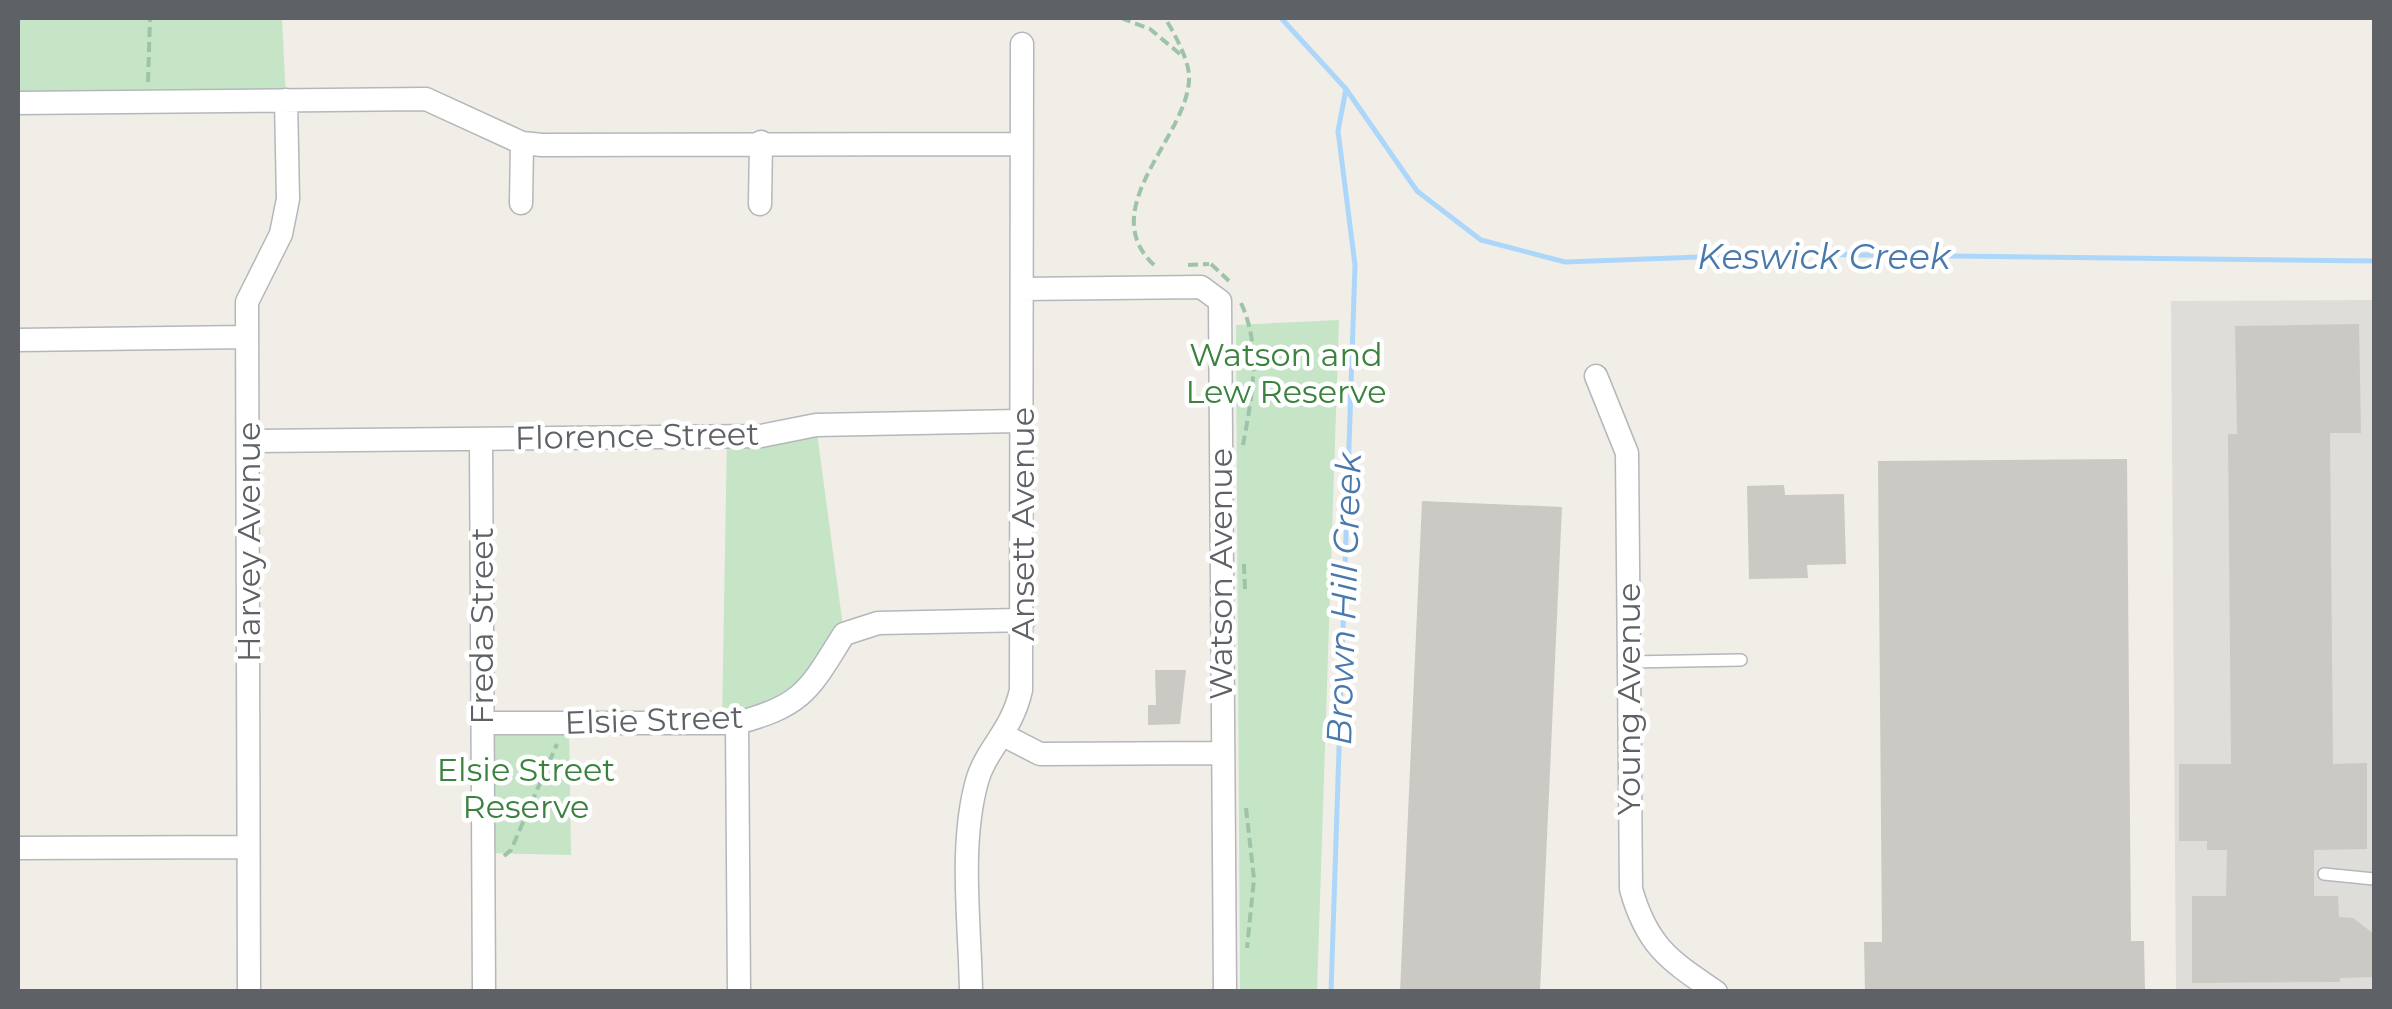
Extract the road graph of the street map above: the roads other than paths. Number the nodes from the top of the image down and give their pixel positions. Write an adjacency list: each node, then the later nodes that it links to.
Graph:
1 (1022, 44): 6 (street, Ansett Avenue)
2 (286, 100): 3 (street); 5 (street); 10 (street, Harvey Avenue)
3 (18, 102)
4 (761, 142): 5 (street); 6 (street); 8 (street)
5 (522, 143): 7 (street)
6 (1022, 144): 9 (street, Ansett Avenue)
7 (520, 203)
8 (760, 204)
9 (1022, 289): 13 (street, Ansett Avenue); 22 (street, Watson Avenue)
10 (246, 337): 11 (street); 15 (street, Harvey Avenue)
11 (18, 340)
12 (1596, 376): 18 (street, Young Avenue)
13 (1024, 420): 14 (street, Florence Street); 16 (street, Ansett Avenue)
14 (481, 440): 15 (street, Florence Street); 19 (street, Freda Street)
15 (250, 441): 23 (street, Harvey Avenue)
16 (1024, 620): 20 (street, Elsie Street); 21 (street, Ansett Avenue)
17 (1741, 660): 18 (lane)
18 (1630, 662): 32 (street, Young Avenue)
19 (483, 723): 20 (street, Elsie Street); 28 (street, Freda Street)
20 (737, 724): 29 (street)
21 (1005, 736): 22 (street); 30 (street, Ansett Avenue)
22 (1222, 754): 31 (street, Watson Avenue)
23 (248, 847): 24 (street); 27 (street, Harvey Avenue)
24 (18, 848)
25 (2324, 874): 26 (lane)
26 (2374, 879)
27 (248, 992)
28 (484, 992)
29 (739, 992)
30 (971, 992)
31 (1225, 992)
32 (1716, 992)

